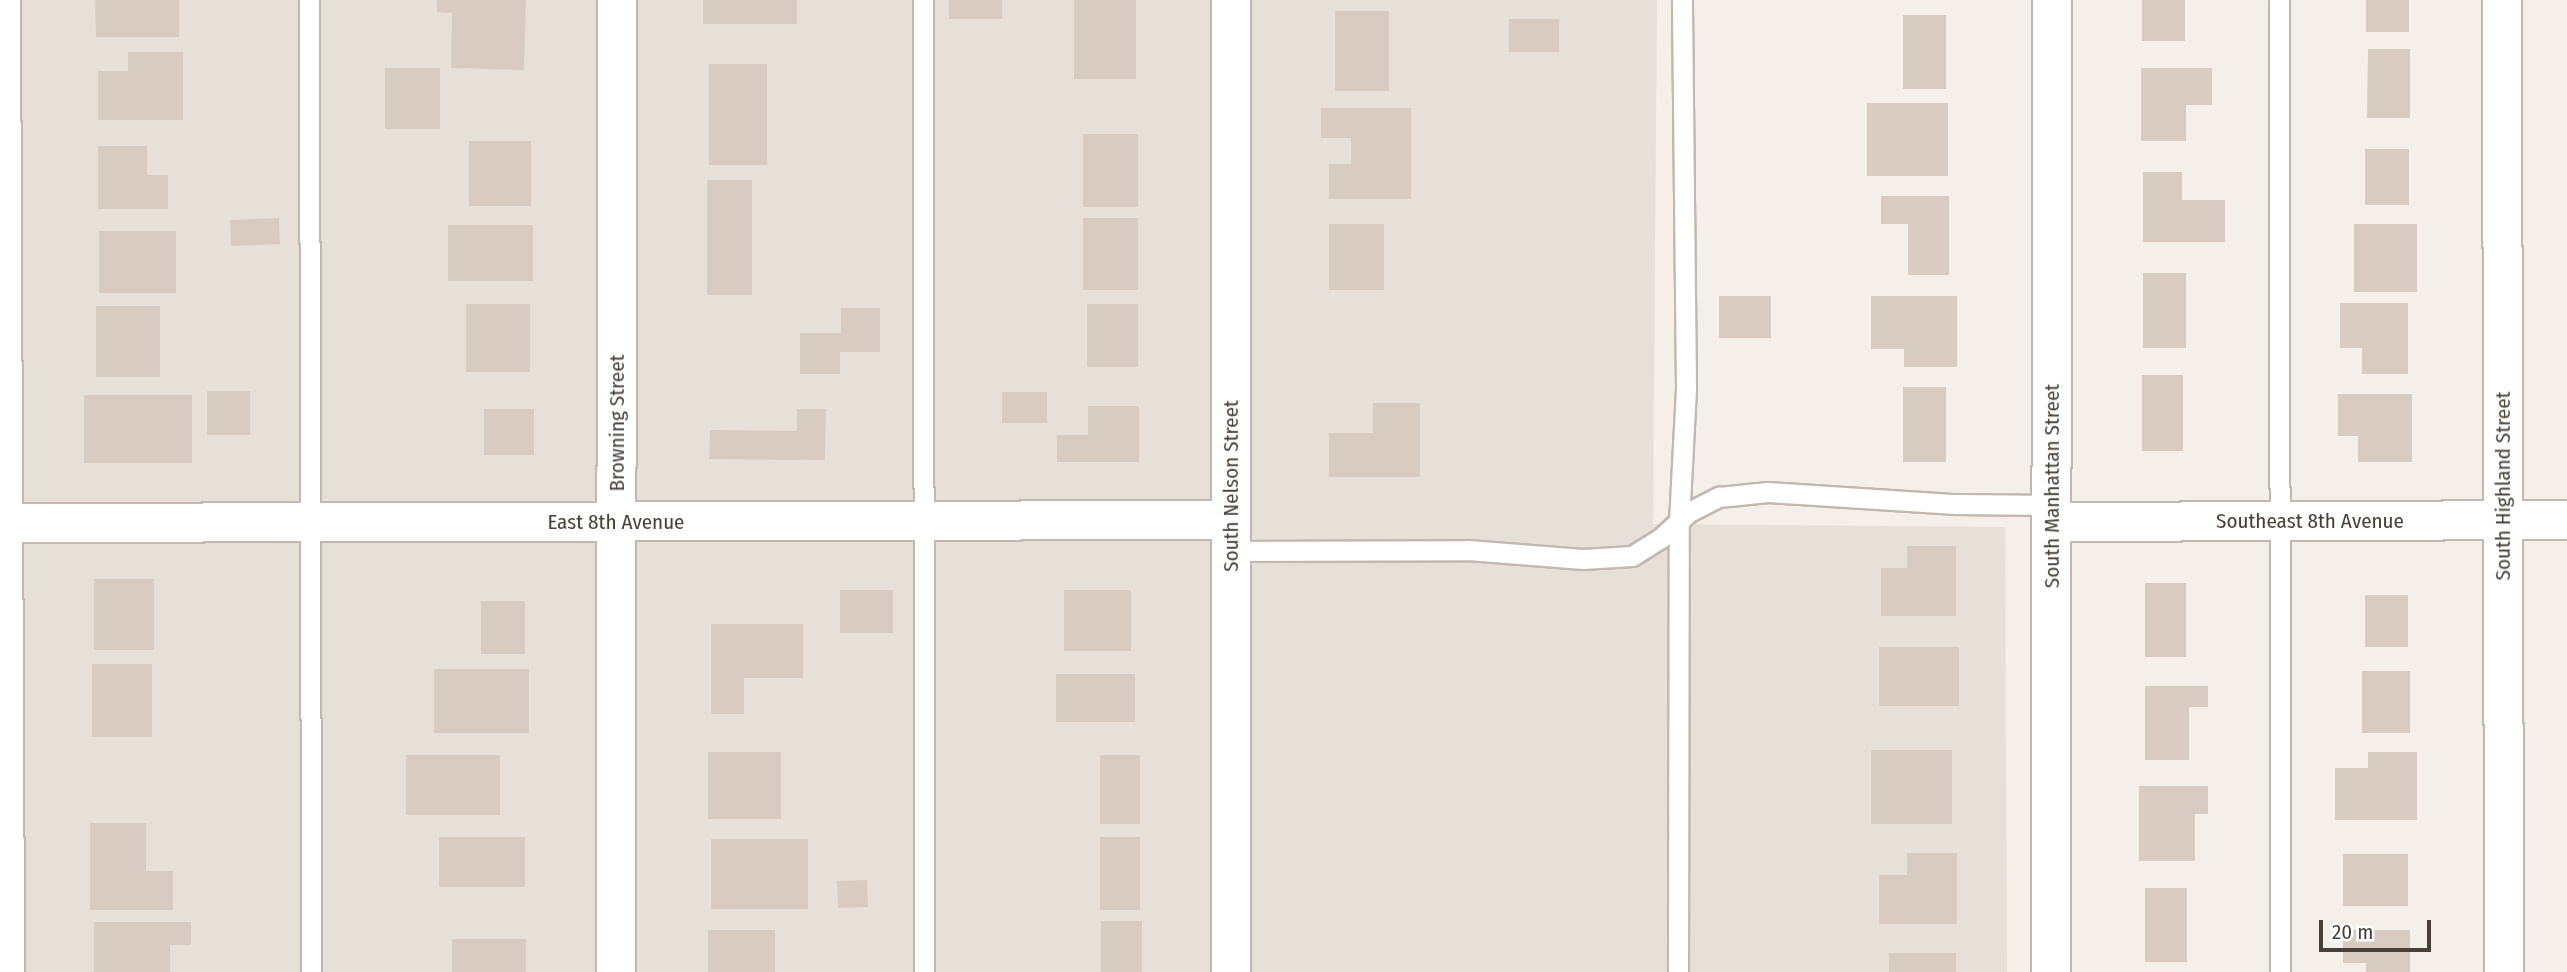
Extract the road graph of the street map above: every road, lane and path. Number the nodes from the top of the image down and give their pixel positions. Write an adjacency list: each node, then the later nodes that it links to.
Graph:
1 (1, 0): 17 (street)
2 (309, 0): 18 (lane)
3 (617, 0): 14 (street, Browning Street)
4 (923, 0): 15 (lane)
5 (1231, 0): 19 (street, South Nelson Street)
6 (1682, 0): 16 (lane)
7 (2052, 0): 10 (street, South Manhattan Street)
8 (2279, 0): 13 (lane)
9 (2502, 0): 11 (street, South Highland Street)
10 (2053, 513): 13 (street, Southeast 8th Avenue); 16 (lane); 26 (street, South Manhattan Street)
11 (2504, 520): 12 (street, Southeast 8th Avenue); 13 (street, Southeast 8th Avenue); 28 (street, South Highland Street)
12 (2567, 520)
13 (2280, 521): 27 (lane)
14 (617, 522): 15 (street, East 8th Avenue); 18 (street, East 8th Avenue); 22 (street, Browning Street)
15 (925, 522): 19 (street, East 8th Avenue); 23 (lane)
16 (1679, 522): 19 (lane); 25 (lane)
17 (2, 523): 18 (street, East 8th Avenue); 20 (street)
18 (309, 523): 21 (lane)
19 (1231, 536): 24 (street, South Nelson Street)
20 (5, 972)
21 (311, 972)
22 (616, 972)
23 (924, 972)
24 (1231, 972)
25 (1678, 972)
26 (2051, 972)
27 (2280, 972)
28 (2504, 972)

